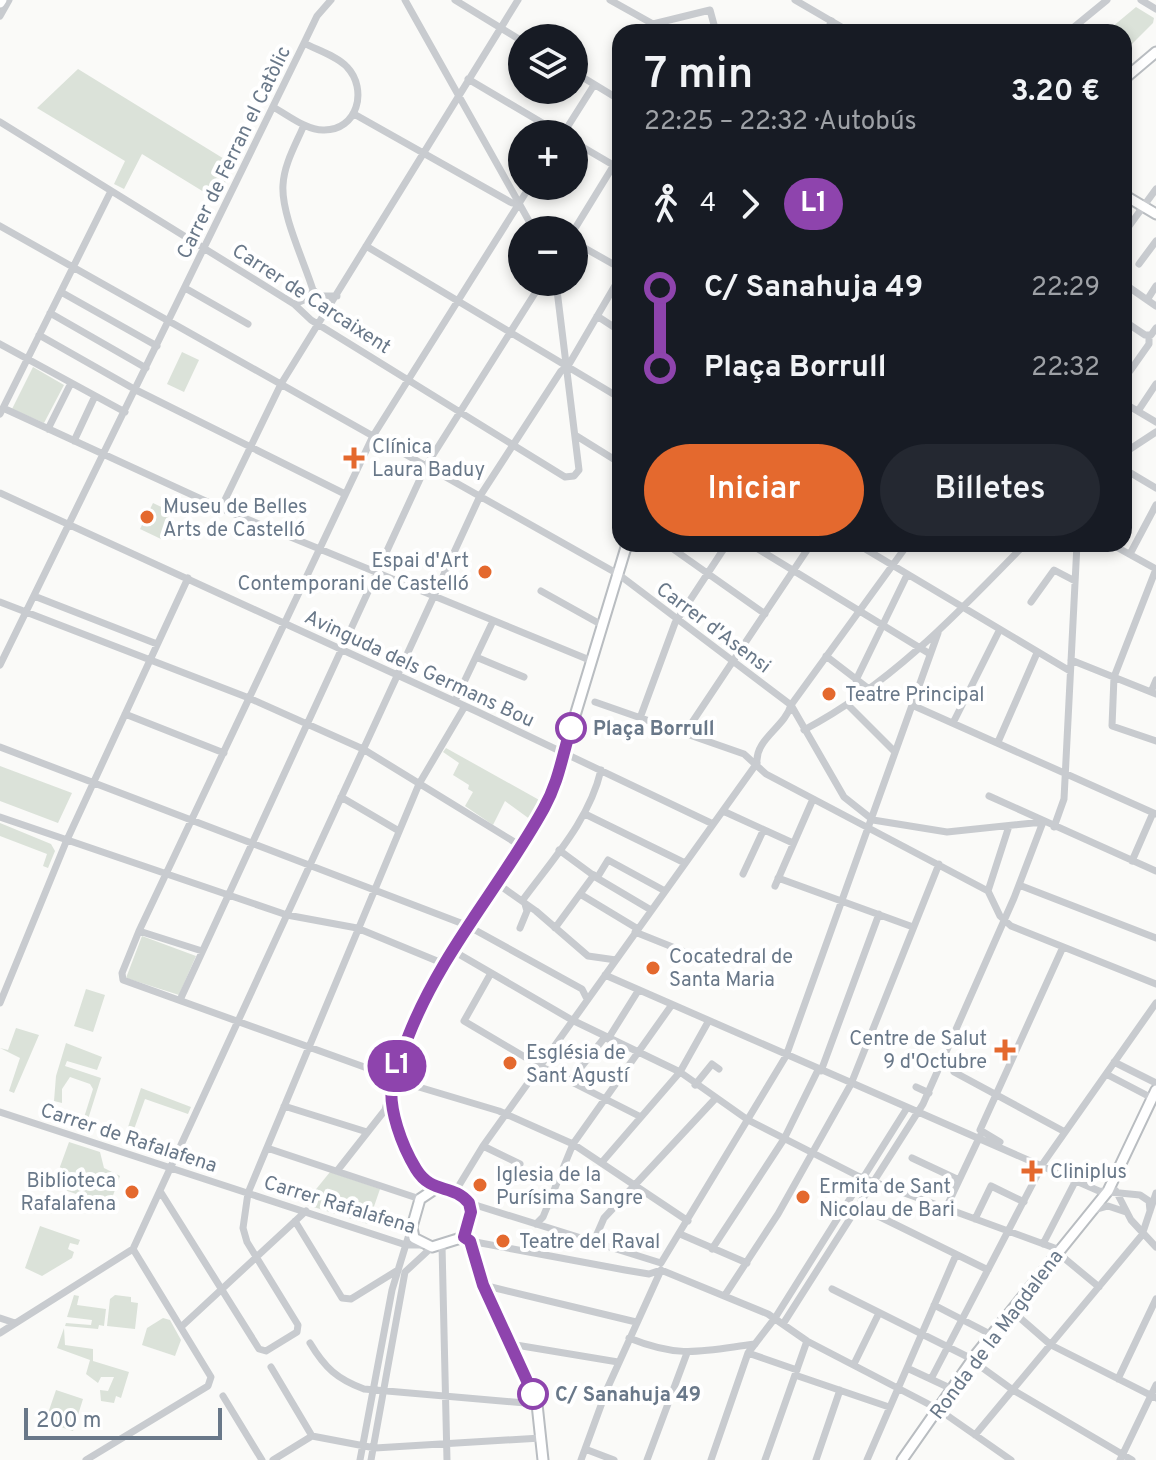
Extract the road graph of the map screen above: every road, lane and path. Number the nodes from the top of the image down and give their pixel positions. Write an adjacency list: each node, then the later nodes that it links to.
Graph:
1 (9, 0): 13 (street)
2 (331, 0): 23 (street, Carrer de Ferran el Catòlic)
3 (405, 0): 29 (street)
4 (455, 0): 21 (street)
5 (518, 0): 21 (street)
6 (610, 0): 15 (street)
7 (717, 0): 12 (street)
8 (795, 0): 14 (street)
9 (1107, 0): 20 (street)
10 (1141, 0): 11 (street)
11 (1156, 9)
12 (710, 10): 16 (street); 17 (street)
13 (0, 16)
14 (832, 21): 18 (street); 19 (street)
15 (648, 24)
16 (666, 24)
17 (714, 24)
18 (830, 24)
19 (837, 24)
20 (1078, 24)
21 (501, 28): 22 (street); 26 (street)
22 (508, 32)
23 (304, 43): 31 (street, Carrer de Ferran el Catòlic); 32 (street)
24 (1156, 52): 25 (main road)
25 (1132, 72)
26 (468, 79): 29 (street); 33 (street)
27 (588, 81): 28 (street)
28 (594, 85): 30 (street); 34 (street)
29 (459, 94): 38 (street); 41 (street)
30 (612, 95)
31 (273, 107): 36 (street); 56 (street, Carrer de Ferran el Catòlic)
32 (354, 114): 36 (street); 38 (street)
33 (538, 120)
34 (571, 120)
35 (0, 122): 44 (street, Carrer de Carcaixent)
36 (304, 125): 64 (street)
37 (588, 150): 39 (street)
38 (423, 153): 45 (street); 55 (street)
39 (612, 164)
40 (612, 174): 51 (street)
41 (508, 180)
42 (508, 188): 45 (street)
43 (1156, 189): 48 (street)
44 (110, 193): 56 (street, Carrer de Carcaixent); 60 (street)
45 (500, 197): 47 (street)
46 (1132, 200): 48 (main road)
47 (520, 202): 50 (street); 71 (street)
48 (1142, 206): 49 (main road); 52 (street)
49 (1156, 214)
50 (527, 216)
51 (584, 216)
52 (1132, 221)
53 (0, 226): 60 (street, Carrer d'Asensi)
54 (1156, 241): 59 (street)
55 (366, 246): 67 (street); 71 (street)
56 (203, 249): 62 (street, Carrer de Ferran el Catòlic); 72 (street, Carrer de Carcaixent)
57 (588, 250): 58 (street)
58 (612, 263)
59 (1139, 264)
60 (73, 268): 66 (street); 76 (street, Carrer d'Asensi)
61 (1156, 286): 70 (street)
62 (185, 288): 76 (street, Carrer de Ferran el Catòlic); 78 (street)
63 (1132, 289): 70 (street)
64 (313, 290): 67 (street); 72 (street)
65 (612, 291): 75 (street)
66 (61, 292): 74 (street); 86 (street)
67 (337, 296): 77 (street)
68 (533, 296): 82 (street)
69 (558, 296): 88 (street)
70 (1147, 300): 73 (street)
71 (459, 302): 82 (street); 91 (street)
72 (294, 304): 77 (street, Carrer de Carcaixent)
73 (1156, 306)
74 (50, 313): 83 (street); 89 (street)
75 (597, 316): 79 (street); 88 (street)
76 (169, 322): 86 (street, Carrer de Ferran el Catòlic); 93 (street, Carrer d'Asensi)
77 (319, 323): 91 (street, Carrer de Carcaixent); 93 (street)
78 (248, 324)
79 (612, 326)
80 (1132, 326): 84 (street)
81 (1156, 328): 84 (street)
82 (510, 333): 88 (street); 100 (street)
83 (39, 335): 87 (street); 95 (street)
84 (1149, 336): 90 (street)
85 (0, 344): 87 (street)
86 (157, 346): 89 (street, Carrer de Ferran el Catòlic)
87 (27, 359): 92 (street); 99 (street)
88 (568, 366): 96 (street); 106 (street); 109 (street)
89 (146, 368): 95 (street, Carrer de Ferran el Catòlic)
90 (1132, 368)
91 (409, 378): 100 (street, Carrer de Carcaixent); 107 (street)
92 (71, 383): 97 (street); 104 (street)
93 (281, 384): 107 (street, Carrer d'Asensi); 110 (street)
94 (1156, 384): 101 (street)
95 (136, 390): 102 (street, Carrer de Ferran el Catòlic); 110 (street)
96 (612, 393)
97 (95, 396): 102 (street); 108 (street)
98 (1132, 408): 101 (street)
99 (1, 411): 104 (street)
100 (461, 411): 109 (street, Carrer de Carcaixent); 114 (street)
101 (1138, 411): 103 (street)
102 (125, 412): 112 (street, Carrer de Ferran el Catòlic)
103 (1156, 422)
104 (48, 429): 108 (street)
105 (1156, 432): 111 (street)
106 (575, 435): 109 (street, Carrer de Carcaixent); 113 (street)
107 (373, 436): 114 (street, Carrer d'Asensi); 118 (street)
108 (74, 441): 112 (street)
109 (514, 444): 119 (street)
110 (250, 447): 118 (street); 121 (street)
111 (1132, 448)
112 (104, 455): 121 (street); 122 (street, Carrer de Ferran el Catòlic)
113 (612, 458)
114 (426, 466): 119 (street, Carrer d'Asensi); 139 (street)
115 (1132, 474): 116 (street)
116 (1156, 488)
117 (0, 493): 122 (street, Avinguda dels Germans Bou)
118 (345, 494): 123 (street)
119 (480, 496): 140 (street, Carrer d'Asensi); 147 (street)
120 (1156, 505): 124 (street)
121 (221, 508): 123 (street)
122 (70, 524): 143 (street, Avinguda dels Germans Bou); 146 (street, Carrer de Ferran el Catòlic)
123 (320, 549): 139 (street); 156 (street)
124 (1132, 550)
125 (625, 552): 140 (main road)
126 (677, 552): 141 (street)
127 (722, 552): 141 (street)
128 (763, 552): 138 (street)
129 (806, 552): 138 (street)
130 (870, 552): 136 (street)
131 (902, 552): 136 (street)
132 (1017, 552): 150 (street)
133 (1077, 552): 144 (street)
134 (1126, 552): 135 (street)
135 (1130, 554): 137 (street)
136 (892, 565): 142 (street); 152 (street)
137 (1156, 569): 176 (street)
138 (793, 571): 152 (street); 153 (street)
139 (377, 573): 147 (street); 163 (street)
140 (618, 574): 154 (street, Carrer d'Asensi); 157 (main road)
141 (708, 574): 153 (street); 154 (street)
142 (907, 575): 150 (street); 158 (street)
143 (188, 578): 156 (street, Avinguda dels Germans Bou); 161 (street)
144 (1075, 581): 149 (street); 169 (street)
145 (541, 591): 157 (street)
146 (34, 596): 151 (street, Carrer de Ferran el Catòlic); 161 (street)
147 (434, 596): 155 (street); 174 (street)
148 (0, 602): 151 (street)
149 (1031, 602)
150 (962, 608): 159 (street); 160 (street)
151 (26, 612): 168 (street); 172 (street, Carrer de Ferran el Catòlic)
152 (858, 612): 158 (street); 166 (street)
153 (765, 614): 171 (street)
154 (678, 619): 171 (street, Carrer d'Asensi); 189 (street)
155 (493, 621): 167 (street); 170 (street)
156 (285, 623): 163 (street, Avinguda dels Germans Bou); 181 (street)
157 (602, 625): 170 (main road)
158 (884, 628): 162 (street); 177 (street)
159 (999, 631): 164 (street); 190 (street)
160 (938, 633): 162 (street); 165 (street)
161 (157, 644): 168 (street)
162 (917, 648): 165 (street); 179 (street)
163 (341, 649): 174 (street, Avinguda dels Germans Bou); 191 (street)
164 (1037, 653): 173 (street); 195 (street)
165 (930, 654): 185 (street)
166 (826, 656): 177 (street); 184 (street)
167 (476, 657): 175 (street); 182 (street)
168 (150, 660): 181 (street); 188 (street)
169 (1071, 660): 173 (street); 176 (street)
170 (592, 661): 200 (main road)
171 (733, 661): 184 (street, Carrer d'Asensi); 193 (street)
172 (0, 665)
173 (1070, 671): 203 (street)
174 (397, 676): 182 (street, Avinguda dels Germans Bou); 197 (street)
175 (524, 677)
176 (1114, 677): 180 (street); 194 (street)
177 (856, 680): 179 (street)
178 (1156, 680): 180 (street)
179 (869, 689): 187 (street)
180 (1154, 693)
181 (249, 698): 191 (street); 199 (street)
182 (455, 701): 186 (street, Avinguda dels Germans Bou)
183 (595, 702): 189 (street)
184 (791, 705): 192 (street); 201 (street)
185 (912, 705): 190 (street); 198 (street)
186 (465, 706): 200 (street, Avinguda dels Germans Bou); 205 (street)
187 (849, 706): 192 (street); 198 (street)
188 (125, 714): 199 (street); 204 (street)
189 (640, 718): 193 (street)
190 (954, 721): 195 (street)
191 (306, 724): 197 (street); 222 (street)
192 (804, 730): 216 (street)
193 (685, 733): 201 (street)
194 (1156, 741)
195 (998, 742): 203 (street)
196 (0, 747): 204 (street)
197 (363, 749): 205 (street); 207 (street)
198 (895, 752): 216 (street)
199 (224, 753): 213 (street)
200 (565, 753): 202 (street, Avinguda dels Germans Bou); 224 (main road)
201 (757, 763): 208 (street); 209 (street)
202 (601, 770): 211 (street); 215 (street, Avinguda dels Germans Bou)
203 (1065, 775): 210 (street); 218 (street)
204 (93, 782): 213 (street); 221 (street)
205 (419, 784): 219 (street); 224 (street)
206 (989, 796): 214 (street)
207 (341, 797): 219 (street); 229 (street)
208 (813, 799): 216 (street); 223 (street)
209 (723, 811): 215 (street); 220 (street)
210 (1155, 813): 226 (street)
211 (585, 814): 225 (street); 227 (street)
212 (0, 817): 221 (street)
213 (192, 820): 222 (street); 232 (street)
214 (1043, 822): 217 (street); 218 (street); 235 (street)
215 (713, 824): 227 (street)
216 (872, 824): 217 (street); 228 (street); 242 (street)
217 (1009, 826): 238 (street)
218 (1054, 827): 226 (street)
219 (399, 831): 236 (street)
220 (763, 831): 223 (street); 231 (street)
221 (66, 842): 232 (street); 267 (street)
222 (251, 843): 229 (street); 240 (street)
223 (793, 843): 242 (street)
224 (521, 846): 234 (main road)
225 (559, 850): 233 (street); 241 (street)
226 (1132, 861): 230 (street)
227 (685, 863): 237 (street)
228 (939, 864): 238 (street); 248 (street)
229 (310, 865): 236 (street); 245 (street)
230 (1156, 871)
231 (743, 874)
232 (165, 876): 240 (street); 252 (street)
233 (595, 877): 237 (street); 239 (street); 243 (street)
234 (495, 882): 241 (street); 247 (main road)
235 (1019, 885): 246 (street); 254 (street)
236 (373, 889): 247 (street); 249 (street)
237 (665, 891): 243 (street)
238 (988, 891): 246 (street)
239 (580, 894): 251 (street); 253 (street)
240 (227, 896): 245 (street); 257 (street)
241 (523, 902): 250 (street); 251 (street)
242 (843, 902): 244 (street); 276 (street)
243 (651, 910): 253 (street)
244 (879, 914): 248 (street); 280 (street)
245 (287, 915): 249 (street); 271 (street)
246 (1004, 921): 255 (street); 290 (street)
247 (466, 925): 256 (main road); 265 (street)
248 (913, 927): 287 (street)
249 (357, 928): 260 (street); 274 (street)
250 (520, 928)
251 (555, 928): 259 (street)
252 (139, 931): 257 (street); 266 (street)
253 (636, 931): 258 (street); 259 (street)
254 (1156, 938)
255 (1063, 947): 263 (street); 292 (street)
256 (450, 949): 260 (main road); 261 (street)
257 (202, 951): 266 (street)
258 (690, 954)
259 (616, 960): 262 (street)
260 (442, 963): 284 (main road)
261 (491, 973): 270 (street); 278 (street)
262 (605, 975): 264 (street); 265 (street)
263 (1156, 984)
264 (638, 991): 269 (street); 273 (street)
265 (587, 999): 270 (street)
266 (180, 1000): 271 (street)
267 (0, 1003)
268 (1156, 1003): 277 (street)
269 (671, 1006): 272 (street); 275 (street)
270 (572, 1020): 273 (street); 278 (street)
271 (239, 1021): 274 (street); 316 (street)
272 (708, 1022): 276 (street); 281 (street)
273 (607, 1038): 275 (street); 285 (street)
274 (309, 1046): 284 (street); 295 (street)
275 (638, 1052): 281 (street); 293 (street)
276 (786, 1056): 280 (street); 301 (street)
277 (1114, 1062): 283 (street); 286 (street)
278 (540, 1066): 285 (street); 299 (street)
279 (719, 1069): 288 (street)
280 (820, 1071): 287 (street); 307 (street)
281 (680, 1072): 288 (street); 300 (street)
282 (954, 1072): 292 (street)
283 (1106, 1074): 291 (street); 305 (street)
284 (392, 1081): 299 (street); 303 (street); 323 (main road)
285 (570, 1081): 293 (street)
286 (1156, 1083)
287 (851, 1084): 296 (street); 311 (street)
288 (695, 1085): 294 (street)
289 (916, 1087): 290 (street)
290 (929, 1093): 298 (street)
291 (1155, 1093): 329 (main road, Ronda de la Magdalena)
292 (996, 1094): 305 (street); 306 (street)
293 (605, 1099): 300 (street); 308 (street)
294 (714, 1100): 301 (street); 322 (street)
295 (284, 1106): 303 (street); 310 (street)
296 (907, 1108): 298 (street); 302 (street)
297 (0, 1112): 316 (street, Carrer de Rafalafena)
298 (919, 1113): 304 (street); 306 (street)
299 (505, 1114): 308 (street); 309 (street)
300 (641, 1117): 313 (street)
301 (748, 1120): 307 (street); 340 (street)
302 (897, 1126): 304 (street); 318 (street)
303 (367, 1132): 317 (street)
304 (906, 1132): 321 (street)
305 (1065, 1132): 315 (street)
306 (980, 1136): 315 (street); 319 (street)
307 (784, 1139): 311 (street); 353 (street)
308 (573, 1144): 313 (street); 341 (street)
309 (483, 1146): 314 (street); 325 (street)
310 (267, 1148): 317 (street); 326 (street)
311 (814, 1154): 318 (street); 357 (street)
312 (912, 1158): 319 (street)
313 (603, 1161): 322 (street)
314 (520, 1164)
315 (1043, 1165): 320 (street); 331 (street)
316 (172, 1168): 324 (street); 326 (street, Carrer de Rafalafena)
317 (337, 1171): 330 (street)
318 (864, 1179): 321 (street); 371 (street)
319 (959, 1180): 333 (street)
320 (1076, 1180): 329 (street); 348 (street)
321 (874, 1182): 333 (street); 375 (street)
322 (634, 1185): 340 (street); 347 (street)
323 (435, 1189): 325 (main road); 330 (main road)
324 (160, 1191): 352 (street); 364 (street)
325 (455, 1192): 332 (main road)
326 (248, 1193): 334 (street, Carrer Rafalafena); 356 (street)
327 (1156, 1193): 337 (street)
328 (1136, 1194): 329 (street); 335 (street); 337 (street)
329 (1109, 1197): 335 (street); 335 (street); 354 (main road, Ronda de la Magdalena)
330 (420, 1199): 342 (main road)
331 (1024, 1202): 338 (street); 343 (street)
332 (469, 1203): 341 (street); 346 (main road)
333 (946, 1208): 338 (street)
334 (306, 1211): 339 (street); 349 (street, Carrer Rafalafena)
335 (1126, 1212): 337 (street); 345 (street)
336 (874, 1214): 355 (street)
337 (1148, 1214): 345 (street)
338 (975, 1219): 343 (street)
339 (295, 1221): 356 (street); 359 (street)
340 (688, 1221): 344 (street)
341 (536, 1224): 347 (street)
342 (412, 1227): 349 (street); 350 (main road)
343 (1009, 1231): 348 (street); 360 (street)
344 (680, 1234): 353 (street); 358 (street)
345 (1142, 1235): 351 (street); 362 (street)
346 (467, 1239): 350 (main road); 358 (street); 361 (main road)
347 (594, 1241): 358 (street)
348 (1043, 1244): 354 (street)
349 (406, 1245): 350 (street, Carrer Rafalafena); 359 (street)
350 (432, 1246): 403 (street); 406 (street)
351 (1156, 1247)
352 (133, 1249): 374 (street); 376 (street)
353 (712, 1249): 357 (street)
354 (1059, 1252): 362 (street); 368 (main road, Ronda de la Magdalena)
355 (956, 1255): 360 (street); 367 (street)
356 (255, 1258): 364 (street); 364 (street)
357 (747, 1263): 365 (street)
358 (661, 1267): 365 (street); 373 (street)
359 (398, 1270): 402 (street)
360 (988, 1270): 372 (street)
361 (483, 1285): 373 (street); 383 (main road)
362 (1099, 1287): 385 (street)
363 (832, 1289): 369 (street)
364 (221, 1290): 376 (street)
365 (725, 1295): 371 (street)
366 (1156, 1299): 396 (street)
367 (934, 1305): 372 (street); 378 (street)
368 (1012, 1311): 379 (main road, Ronda de la Magdalena); 385 (street)
369 (879, 1313): 378 (street); 391 (street)
370 (0, 1318): 374 (street)
371 (775, 1318): 375 (street); 384 (street)
372 (963, 1319): 379 (street); 386 (street)
373 (636, 1322): 380 (street)
374 (15, 1323): 377 (street)
375 (783, 1324): 381 (street)
376 (181, 1327): 418 (street)
377 (0, 1333)
378 (921, 1334): 386 (street); 393 (street)
379 (992, 1335): 389 (main road, Ronda de la Magdalena)
380 (629, 1338): 387 (street); 390 (street)
381 (807, 1341): 391 (street); 394 (street)
382 (310, 1343): 402 (street)
383 (510, 1344): 390 (street); 407 (main road)
384 (758, 1344): 387 (street); 388 (street)
385 (1051, 1345): 396 (street); 401 (street)
386 (948, 1347): 389 (street); 395 (street)
387 (687, 1353): 427 (street)
388 (748, 1353): 394 (street); 428 (street)
389 (971, 1360): 399 (main road, Ronda de la Magdalena); 401 (street)
390 (618, 1362): 416 (street)
391 (854, 1364): 398 (street)
392 (271, 1367): 411 (street)
393 (907, 1368): 395 (street); 398 (street)
394 (796, 1372): 400 (street); 429 (street)
395 (931, 1379): 399 (street)
396 (1118, 1379): 405 (street)
397 (1156, 1385): 405 (street)
398 (898, 1387): 408 (street); 409 (street)
399 (952, 1389): 409 (main road, Ronda de la Magdalena)
400 (840, 1390): 408 (street); 430 (street)
401 (1013, 1390): 410 (street); 417 (street)
402 (374, 1391): 403 (street); 414 (street)
403 (385, 1393): 406 (street); 415 (street)
404 (223, 1396): 419 (street)
405 (1154, 1396): 417 (street)
406 (446, 1397): 407 (street); 413 (street)
407 (537, 1404): 412 (main road)
408 (889, 1407): 431 (street)
409 (938, 1409): 410 (street); 432 (main road, Ronda de la Magdalena)
410 (975, 1435): 433 (street)
411 (312, 1436): 414 (street); 420 (street)
412 (541, 1438): 413 (street); 424 (main road)
413 (447, 1444): 415 (street); 423 (street)
414 (364, 1446): 415 (street); 421 (street)
415 (375, 1448): 422 (street)
416 (585, 1449): 425 (street); 426 (street)
417 (1121, 1457): 434 (street)
418 (86, 1460)
419 (262, 1460)
420 (273, 1460)
421 (360, 1460)
422 (371, 1460)
423 (447, 1460)
424 (543, 1460)
425 (581, 1460)
426 (614, 1460)
427 (647, 1460)
428 (711, 1460)
429 (765, 1460)
430 (816, 1460)
431 (867, 1460)
432 (902, 1460)
433 (1011, 1460)
434 (1132, 1460)

